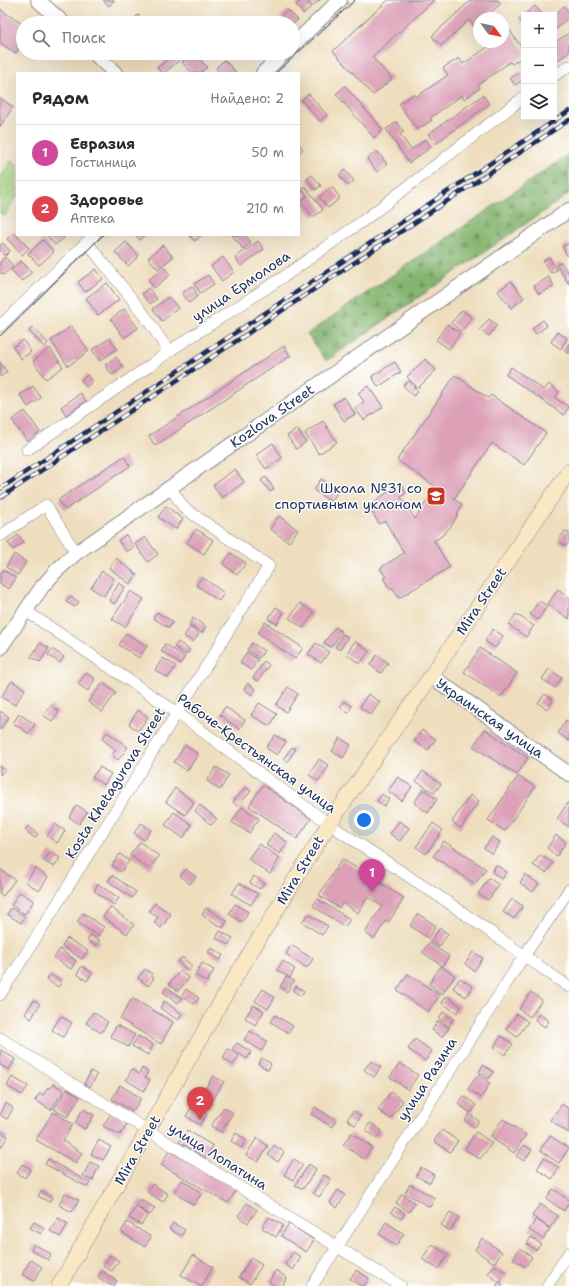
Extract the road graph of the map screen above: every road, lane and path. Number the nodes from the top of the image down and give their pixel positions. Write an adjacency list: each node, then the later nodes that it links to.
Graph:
1 (38, 0): 3 (street)
2 (340, 0): 4 (street)
3 (55, 16)
4 (300, 38)
5 (101, 60): 8 (street)
6 (277, 60): 9 (street)
7 (569, 66): 10 (street)
8 (114, 72)
9 (264, 72)
10 (557, 74)
11 (521, 99): 15 (street, улица Ермолова)
12 (569, 210): 18 (street, Kozlova Street)
13 (91, 238): 14 (street); 15 (street)
14 (0, 326)
15 (169, 352): 16 (street, улица Ермолова)
16 (27, 450)
17 (569, 471): 23 (main road, Mira Street)
18 (170, 487): 20 (street, Kozlova Street); 24 (street, Kosta Khetagurova Street)
19 (0, 536): 20 (street)
20 (76, 553): 21 (street, Kozlova Street)
21 (26, 611): 22 (street, Kozlova Street); 24 (street, Рабоче-Крестьянская улица)
22 (0, 648)
23 (431, 676): 25 (street, Украинская улица); 26 (main road, Mira Street)
24 (176, 712): 26 (street, Рабоче-Крестьянская улица); 30 (street, Kosta Khetagurova Street)
25 (569, 774)
26 (329, 824): 28 (street, Рабоче-Крестьянская улица); 32 (main road, Mira Street)
27 (569, 890): 28 (street, улица Разина)
28 (524, 956): 29 (street, Рабоче-Крестьянская улица); 33 (street, улица Разина)
29 (569, 987)
30 (0, 996)
31 (0, 1038): 32 (street, улица Лопатина)
32 (148, 1130): 33 (street, улица Лопатина); 35 (main road, Mira Street)
33 (337, 1247): 36 (street, улица Разина); 37 (street, улица Лопатина)
34 (569, 1253): 38 (street)
35 (59, 1286)
36 (312, 1286)
37 (401, 1286)
38 (547, 1286)

